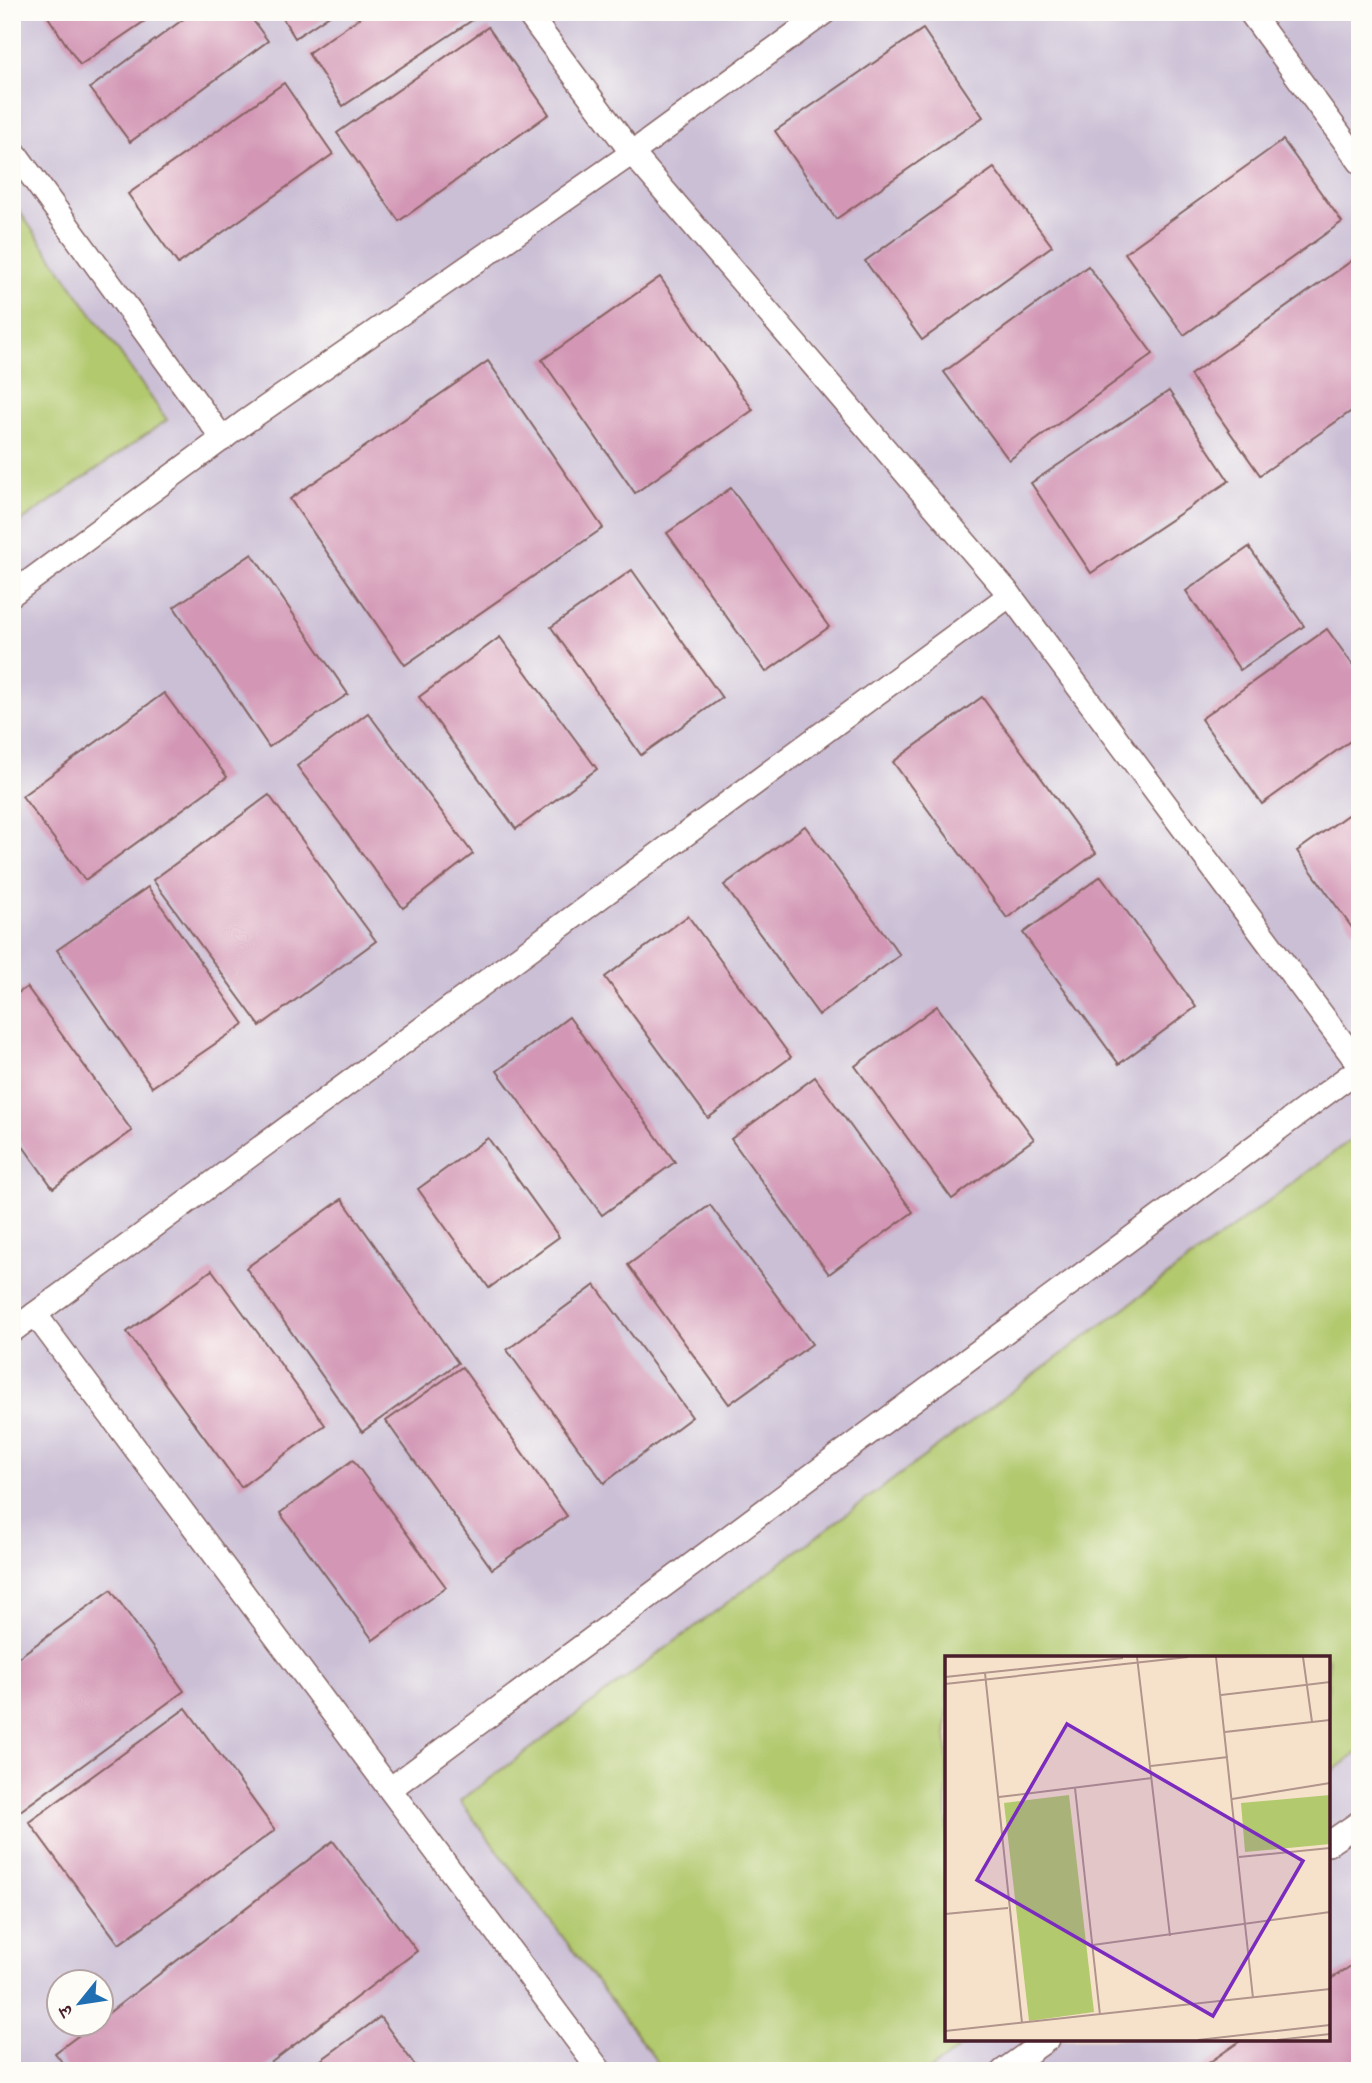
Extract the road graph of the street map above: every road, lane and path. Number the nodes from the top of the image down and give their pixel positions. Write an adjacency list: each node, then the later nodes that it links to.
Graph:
1 (527, 12): 5 (lane)
2 (825, 12): 5 (lane)
3 (1250, 12): 6 (lane)
4 (12, 149): 7 (lane)
5 (632, 153): 7 (lane); 9 (lane)
6 (1360, 162)
7 (223, 439): 8 (lane)
8 (12, 594)
9 (1010, 595): 10 (lane); 11 (lane)
10 (1360, 1067): 13 (lane)
11 (35, 1314): 12 (lane); 13 (lane)
12 (12, 1331)
13 (390, 1789): 17 (lane)
14 (1360, 1822): 15 (lane)
15 (1330, 1843)
16 (1045, 2041): 18 (lane)
17 (600, 2071)
18 (1003, 2071)

